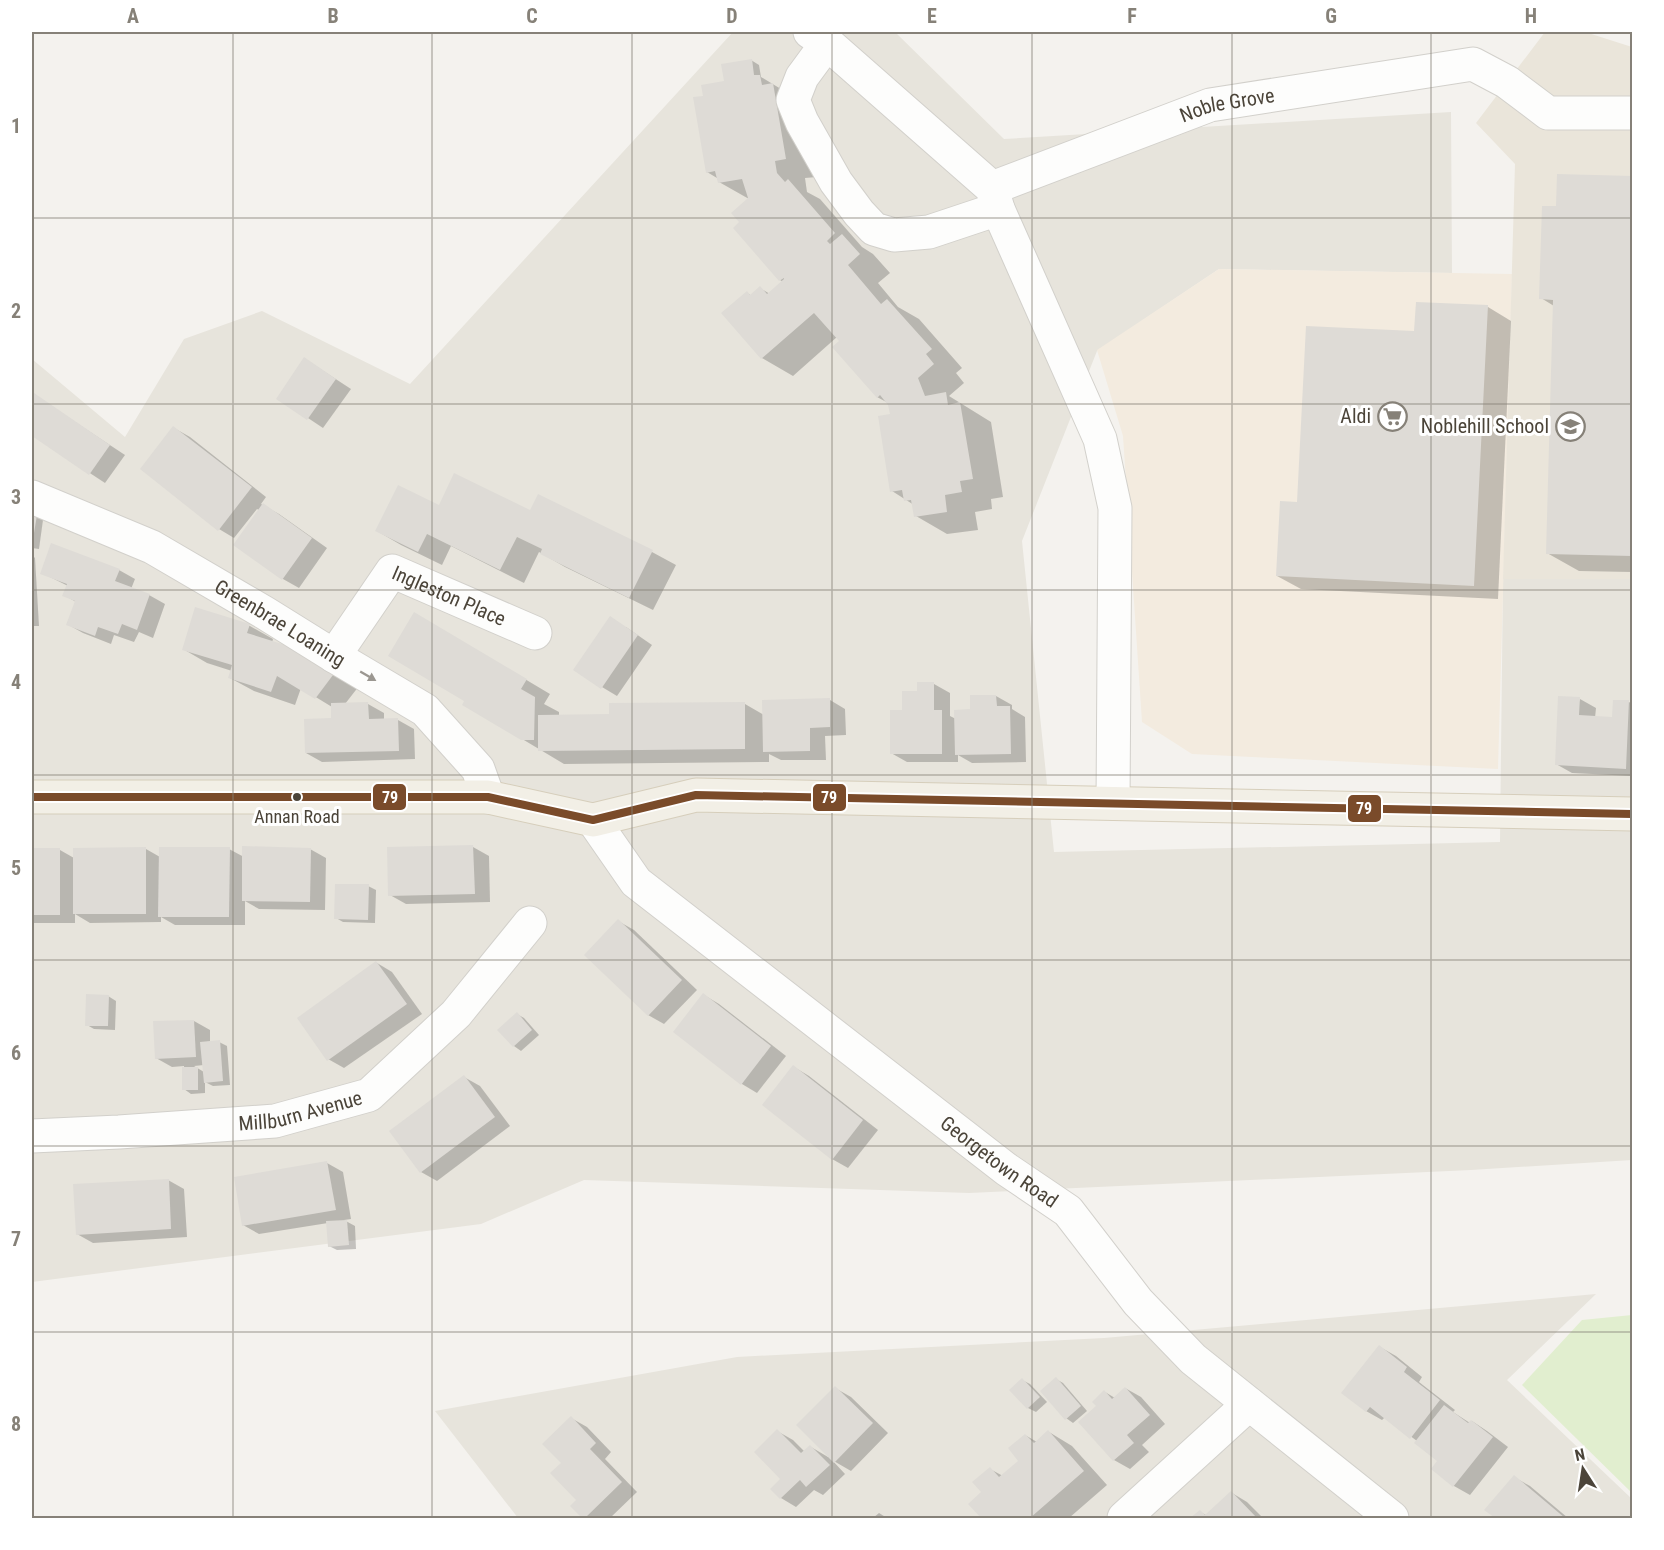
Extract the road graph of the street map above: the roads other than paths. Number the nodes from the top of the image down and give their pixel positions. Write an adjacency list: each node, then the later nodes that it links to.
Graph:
1 (819, 37): 3 (street); 3 (street, Noble Grove)
2 (1632, 113): 3 (street, Noble Grove)
3 (995, 198): 9 (street)
4 (32, 497): 6 (street, Greenbrae Loaning)
5 (534, 633): 6 (street, Ingleston Place)
6 (334, 656): 8 (street, Greenbrae Loaning, one-way to 8)
7 (32, 797): 8 (main road)
8 (488, 797): 11 (main road)
9 (1113, 803): 10 (main road); 11 (main road)
10 (1632, 814)
11 (593, 820): 14 (street, Georgetown Road)
12 (530, 923): 13 (street, Millburn Avenue)
13 (32, 1136)
14 (1249, 1404): 15 (street); 16 (street, Georgetown Road)
15 (1124, 1518)
16 (1392, 1518)

